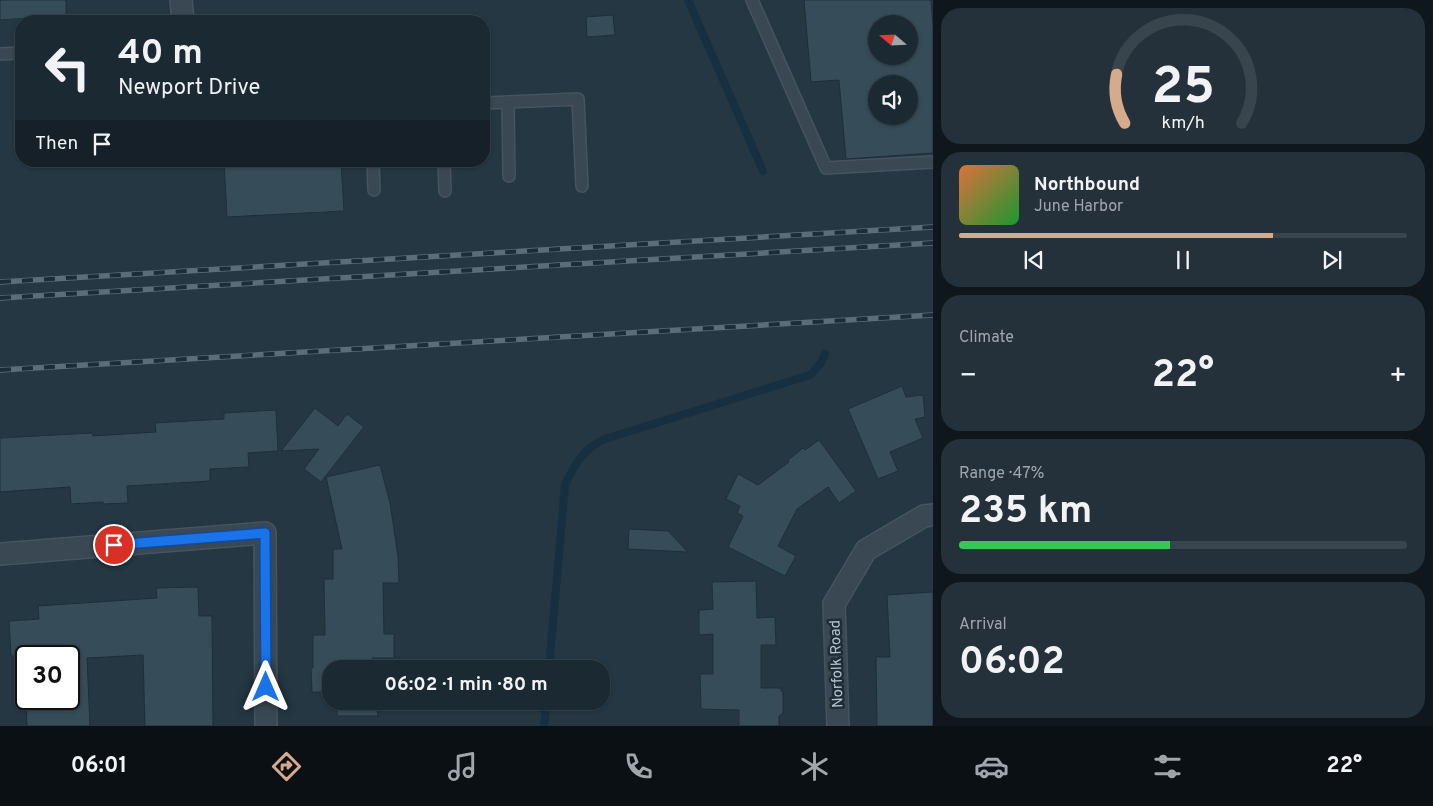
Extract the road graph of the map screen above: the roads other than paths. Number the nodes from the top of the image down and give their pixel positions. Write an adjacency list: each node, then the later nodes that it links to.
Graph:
1 (181, 0): 3 (street)
2 (752, 0): 8 (lane)
3 (182, 15)
4 (15, 53): 5 (lane)
5 (0, 54)
6 (508, 102): 7 (lane); 11 (lane); 12 (lane)
7 (490, 103)
8 (933, 162)
9 (373, 167): 13 (lane)
10 (444, 167): 14 (lane)
11 (509, 176)
12 (582, 186)
13 (374, 190)
14 (445, 191)
15 (933, 515): 18 (street, Norfolk Road)
16 (0, 554): 17 (street)
17 (266, 726)
18 (838, 726)

